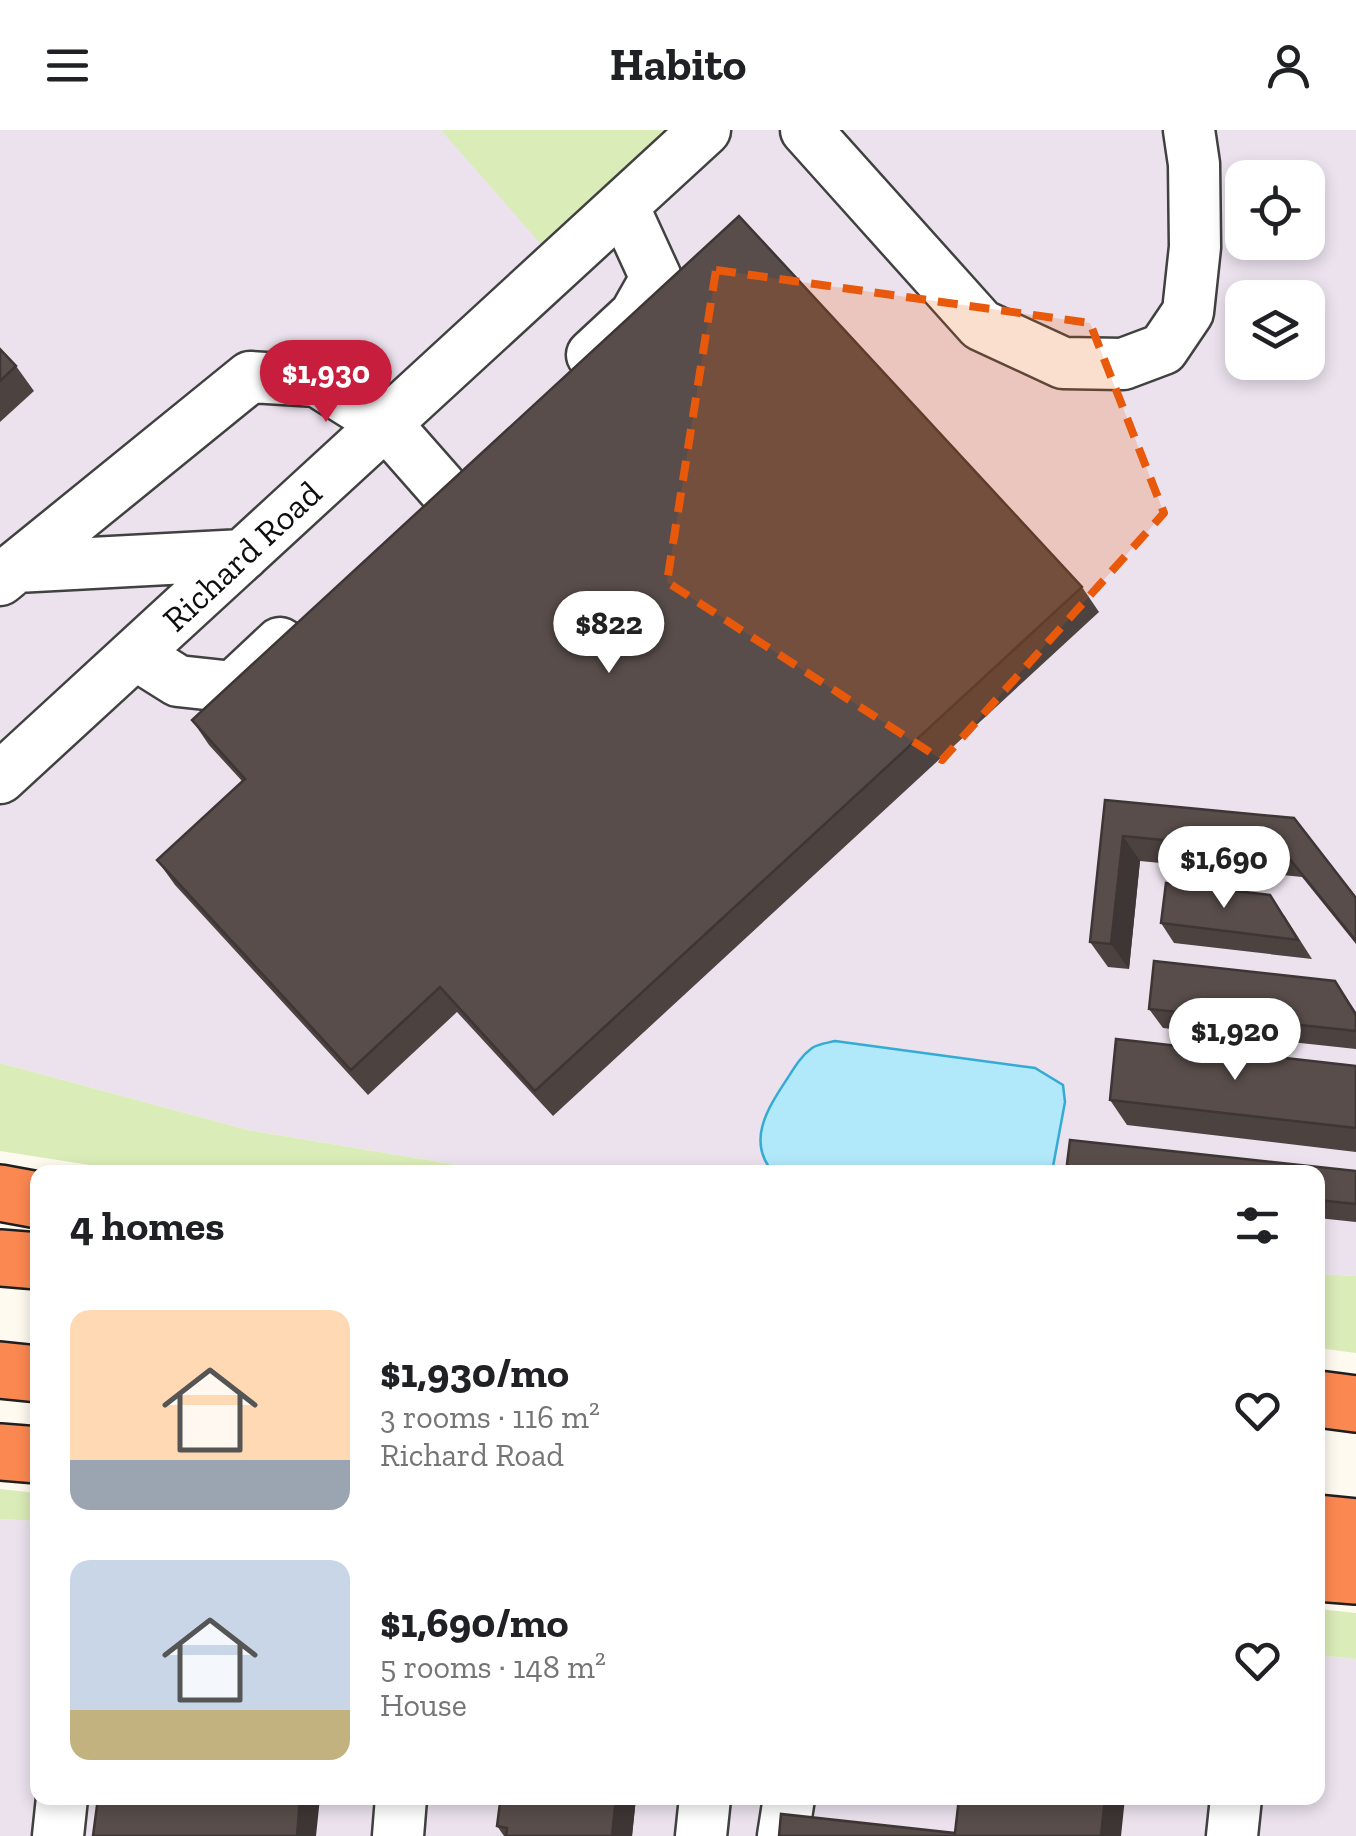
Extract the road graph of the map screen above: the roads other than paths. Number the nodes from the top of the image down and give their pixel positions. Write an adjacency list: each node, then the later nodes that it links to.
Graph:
1 (706, 130): 4 (street, Richard Road)
2 (806, 130): 3 (street)
3 (1182, 141)
4 (623, 206): 5 (street); 6 (street, Richard Road)
5 (562, 383)
6 (386, 424): 7 (street); 8 (street, Richard Road); 9 (street)
7 (445, 491)
8 (242, 556): 9 (street); 11 (street, Richard Road)
9 (8, 573)
10 (318, 608): 11 (street)
11 (135, 654): 12 (street, Richard Road)
12 (0, 778)
13 (0, 1193): 14 (highway)
14 (30, 1199)
15 (0, 1258): 16 (highway)
16 (30, 1260)
17 (0, 1370): 18 (highway)
18 (30, 1373)
19 (1325, 1400): 20 (highway)
20 (1356, 1404)
21 (0, 1452): 22 (highway)
22 (30, 1454)
23 (1325, 1524): 24 (highway)
24 (1356, 1527)
25 (1325, 1574): 26 (highway)
26 (1356, 1576)
27 (61, 1805): 32 (street)
28 (400, 1805): 33 (street)
29 (704, 1805): 34 (street)
30 (788, 1805): 35 (street)
31 (1235, 1805): 36 (street)
32 (58, 1836)
33 (398, 1836)
34 (701, 1836)
35 (783, 1836)
36 (1232, 1836)

